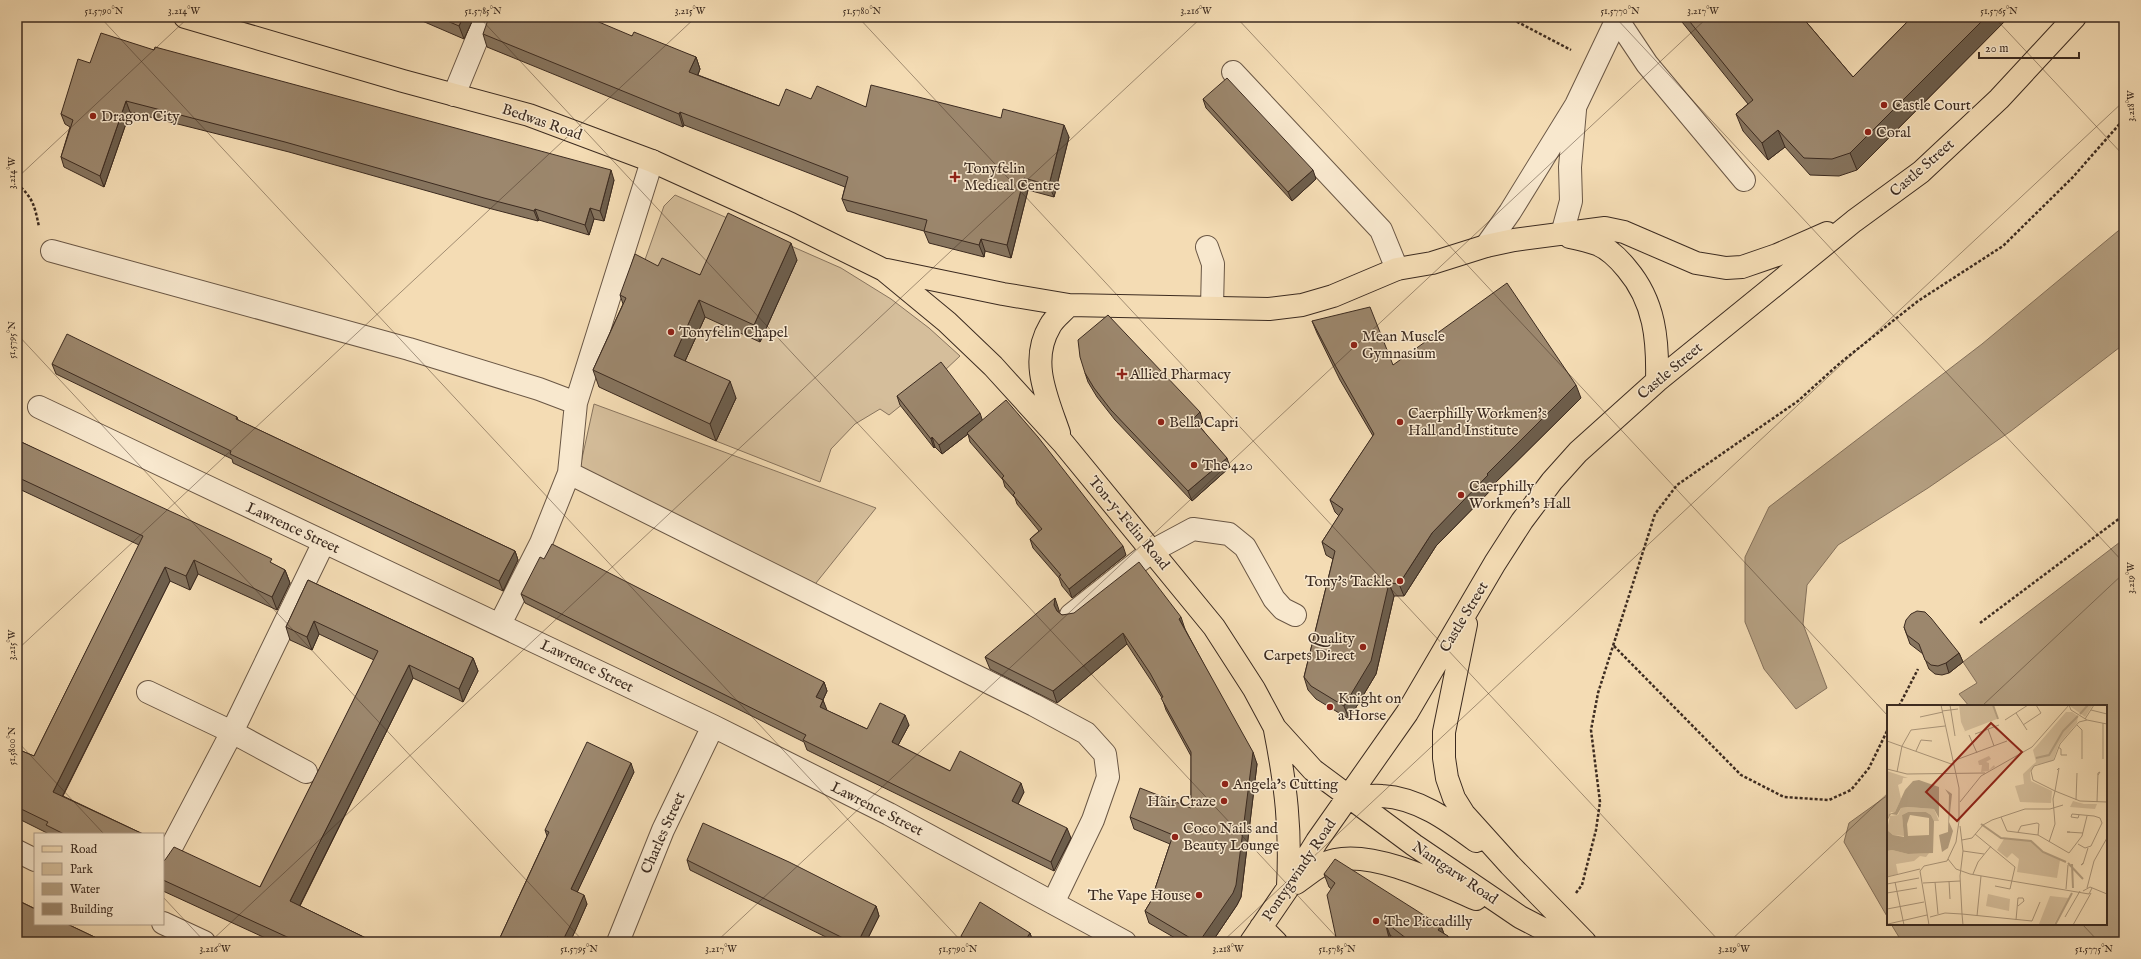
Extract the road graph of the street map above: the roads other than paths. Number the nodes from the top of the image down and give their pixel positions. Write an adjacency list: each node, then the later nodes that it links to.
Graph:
1 (185, 17): 6 (main road, Bedwas Road)
2 (486, 17): 6 (street)
3 (2075, 17): 10 (main road, Castle Street)
4 (1618, 18): 7 (street); 9 (street)
5 (1233, 72): 15 (street)
6 (454, 95): 8 (main road, Bedwas Road)
7 (1576, 105): 11 (street); 12 (street)
8 (652, 161): 16 (main road, Bedwas Road); 20 (street)
9 (1744, 180)
10 (1854, 221): 11 (main road); 19 (main road, Castle Street)
11 (1562, 234): 12 (main road); 19 (main road)
12 (1486, 246): 15 (main road)
13 (1207, 247): 18 (street)
14 (52, 251): 20 (street)
15 (1397, 269): 18 (main road)
16 (884, 270): 17 (main road); 22 (main road, Ton-y-Felin Road)
17 (1069, 305): 18 (main road); 22 (main road)
18 (1212, 308)
19 (1657, 381): 26 (main road, Castle Street)
20 (576, 403): 23 (street)
21 (39, 407): 24 (street, Lawrence Street)
22 (1063, 443): 25 (main road, Ton-y-Felin Road)
23 (569, 473): 29 (street); 41 (street)
24 (324, 542): 29 (street, Lawrence Street); 33 (street)
25 (1152, 552): 27 (street); 28 (street); 32 (main road, Ton-y-Felin Road)
26 (1470, 607): 35 (main road, Castle Street); 39 (main road)
27 (1071, 615)
28 (1295, 615)
29 (500, 624): 31 (street, Lawrence Street)
30 (148, 692): 33 (street)
31 (713, 726): 41 (street, Lawrence Street); 46 (street, Charles Street)
32 (1275, 728): 35 (main road, Ton-y-Felin Road); 40 (main road)
33 (232, 732): 34 (street); 38 (street)
34 (306, 772)
35 (1348, 798): 39 (main road); 40 (main road, Pontygwindy Road); 42 (main road, Nantgarw Road)
36 (17, 851): 37 (street)
37 (34, 860)
38 (164, 861)
39 (1510, 864): 49 (main road)
40 (1288, 888): 42 (main road); 44 (main road, Pontygwindy Road)
41 (1053, 903): 47 (street, Lawrence Street)
42 (1520, 917): 48 (main road, Nantgarw Road)
43 (164, 923): 45 (street)
44 (1262, 937)
45 (204, 942)
46 (618, 942)
47 (1125, 942)
48 (1568, 942)
49 (1585, 942)

